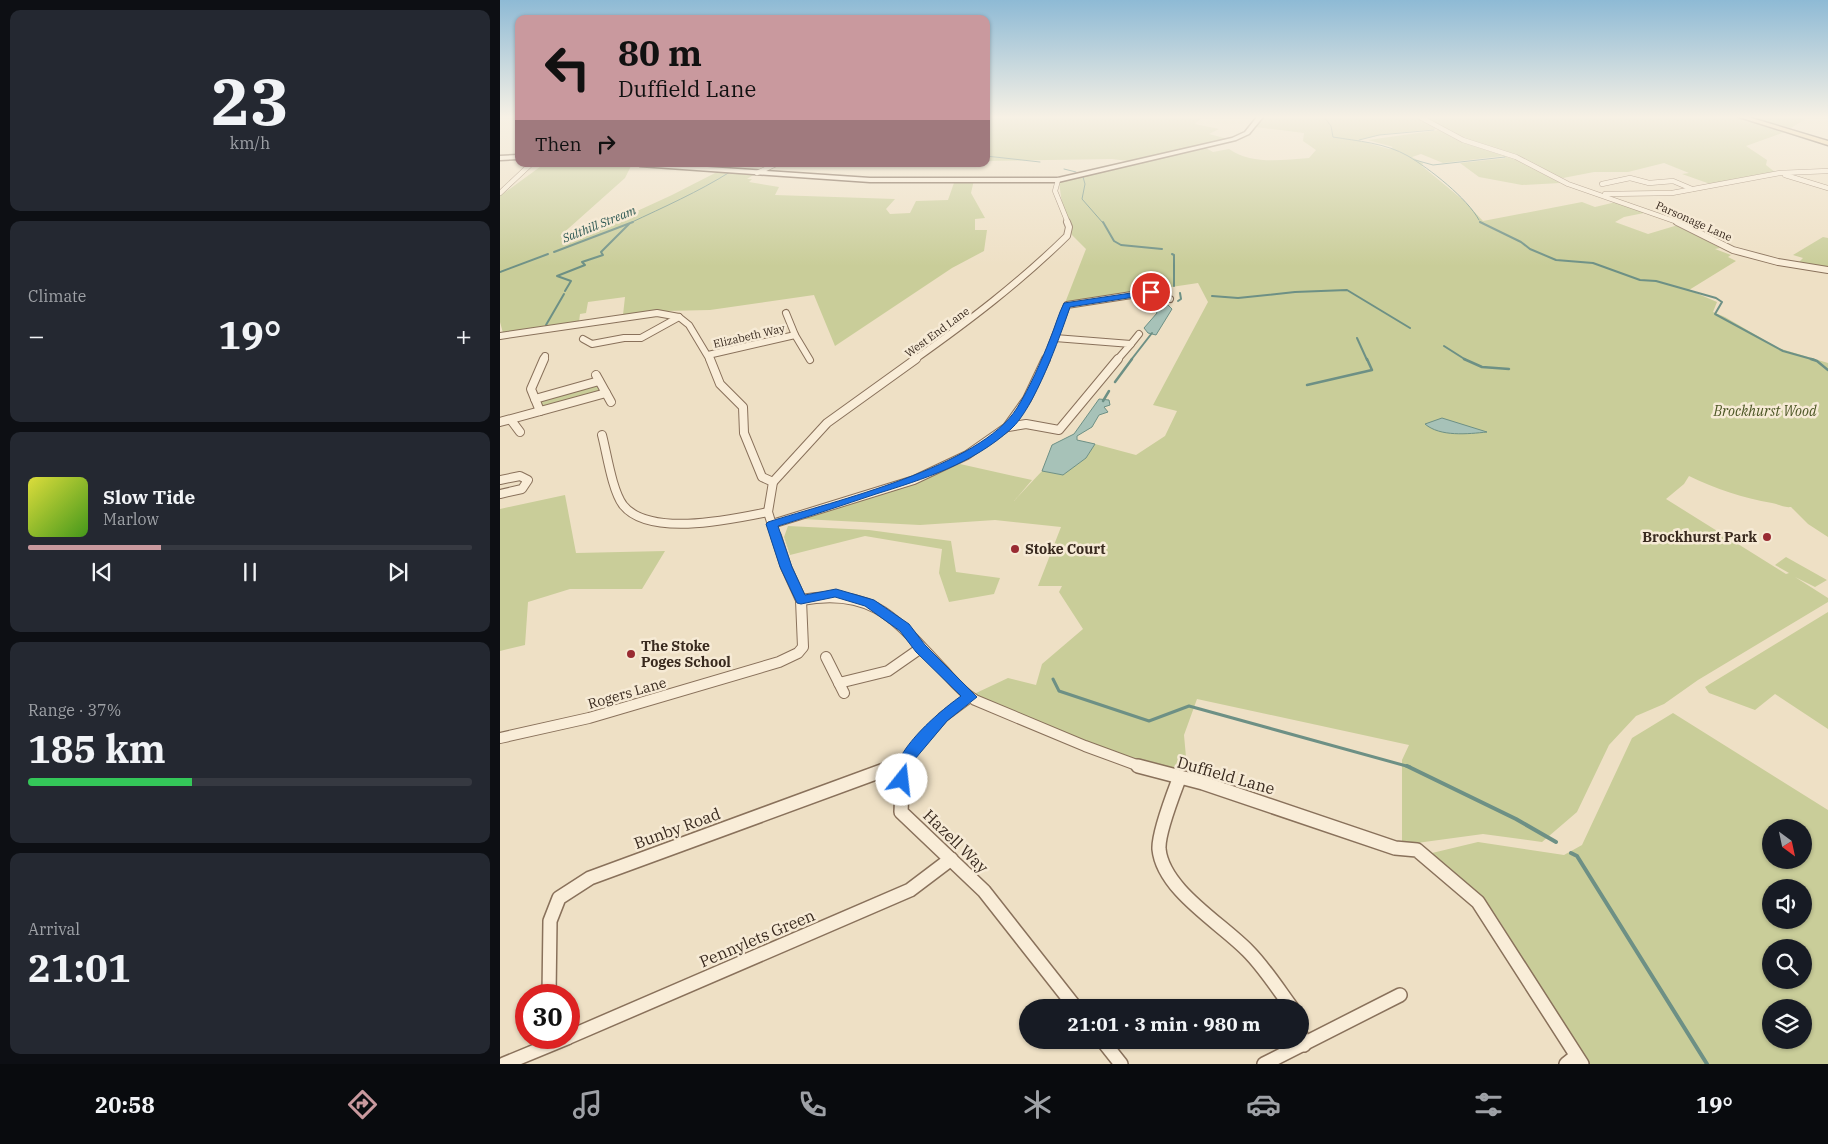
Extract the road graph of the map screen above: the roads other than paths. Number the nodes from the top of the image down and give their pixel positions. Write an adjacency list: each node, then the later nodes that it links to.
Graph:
1 (528, 167): 14 (street)
2 (709, 167): 7 (main road)
3 (769, 167): 7 (street)
4 (1115, 167): 9 (main road)
5 (1533, 167): 13 (street, Parsonage Lane)
6 (1828, 171): 8 (street)
7 (756, 173): 9 (main road)
8 (1780, 174): 11 (street); 12 (street)
9 (1058, 180): 38 (street, West End Lane)
10 (1602, 184): 12 (street)
11 (1828, 188)
12 (1695, 190): 13 (street)
13 (1589, 192): 15 (street, Parsonage Lane)
14 (500, 193)
15 (1828, 270)
16 (1167, 296): 22 (street)
17 (786, 314): 21 (street, Elizabeth Way)
18 (679, 317): 20 (street); 23 (street); 25 (street)
19 (1139, 334): 24 (street)
20 (500, 336)
21 (795, 336): 25 (street, Elizabeth Way); 27 (street, Elizabeth Way)
22 (1055, 338): 24 (street); 34 (street)
23 (583, 340)
24 (1131, 344): 34 (street)
25 (708, 355): 38 (street)
26 (544, 356): 29 (street)
27 (810, 360)
28 (606, 393): 29 (street); 30 (street); 31 (street)
29 (534, 399): 31 (street)
30 (611, 402)
31 (540, 411): 32 (street)
32 (511, 420): 33 (street); 35 (street)
33 (500, 422)
34 (1008, 426): 41 (street)
35 (520, 432)
36 (602, 435): 40 (street)
37 (500, 480): 39 (street)
38 (773, 482): 40 (street, Rogers Lane)
39 (500, 494)
40 (768, 512): 41 (street, Rogers Lane)
41 (772, 524): 42 (street, Rogers Lane)
42 (801, 600): 43 (street, Duffield Lane); 46 (street, Rogers Lane)
43 (921, 648): 44 (street); 45 (street, Duffield Lane)
44 (826, 657)
45 (970, 697): 47 (street); 48 (street, Duffield Lane)
46 (500, 738)
47 (903, 763): 49 (street, Hazell Way); 50 (street, Bunby Road)
48 (1179, 779): 53 (street); 59 (street, Duffield Lane)
49 (951, 859): 52 (street, Hazell Way); 54 (street, Pennylets Green)
50 (549, 984)
51 (1400, 995): 55 (street)
52 (1069, 999)
53 (1285, 999)
54 (580, 1031)
55 (1309, 1036)
56 (538, 1049): 60 (street, Pennylets Green)
57 (1109, 1049): 61 (street)
58 (1287, 1049): 62 (street)
59 (1575, 1061)
60 (504, 1064)
61 (1121, 1064)
62 (1264, 1064)

